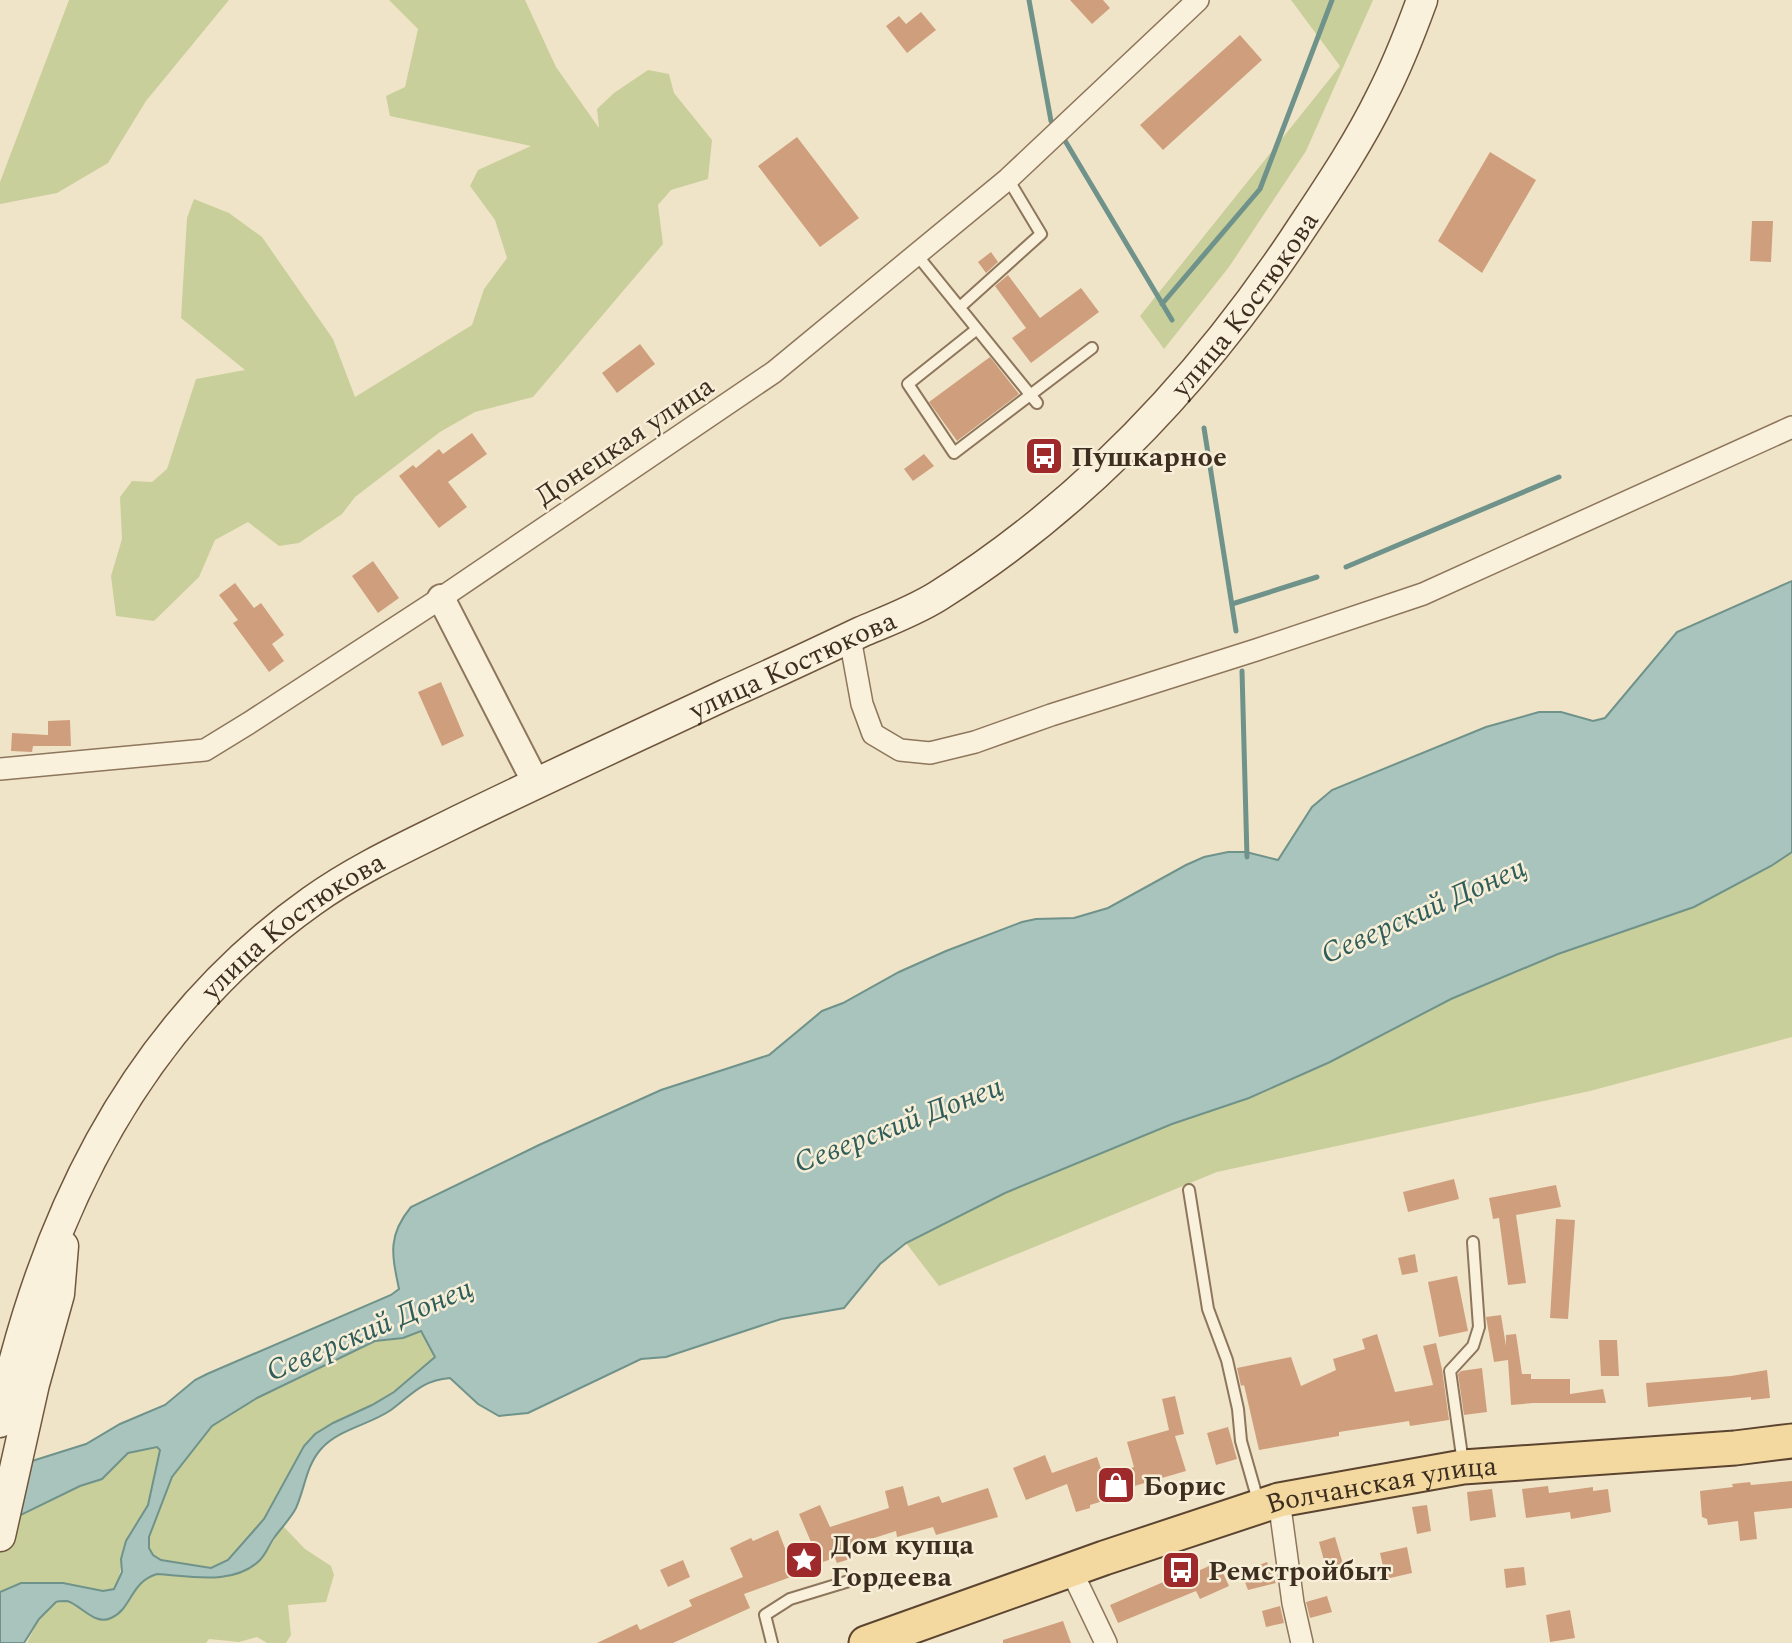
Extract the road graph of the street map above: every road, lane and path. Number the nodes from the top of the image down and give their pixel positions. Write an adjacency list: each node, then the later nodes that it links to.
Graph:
1 (1198, 0): 3 (street, Донецкая улица)
2 (1422, 0): 11 (main road, улица Костюкова)
3 (1008, 179): 4 (street, Донецкая улица); 5 (lane)
4 (918, 255): 5 (lane); 10 (street, Донецкая улица)
5 (960, 307): 6 (lane)
6 (977, 329): 8 (lane); 8 (lane)
7 (1092, 348): 8 (lane)
8 (1033, 399)
9 (1792, 427): 11 (street)
10 (440, 598): 12 (street, Донецкая улица); 13 (street)
11 (850, 638): 13 (main road, улица Костюкова)
12 (0, 769)
13 (536, 783): 16 (main road, улица Костюкова)
14 (1189, 1190): 20 (lane)
15 (1473, 1242): 19 (lane)
16 (22, 1381): 17 (main road, улица Костюкова); 21 (main road, улица Костюкова)
17 (0, 1422)
18 (1792, 1441): 19 (main road, Волчанская улица)
19 (1463, 1467): 20 (main road, Волчанская улица)
20 (1269, 1502): 22 (main road, Волчанская улица); 27 (street)
21 (0, 1536)
22 (1071, 1570): 25 (main road, Волчанская улица); 26 (street)
23 (849, 1581): 24 (lane)
24 (772, 1643)
25 (866, 1643)
26 (1105, 1643)
27 (1302, 1643)

